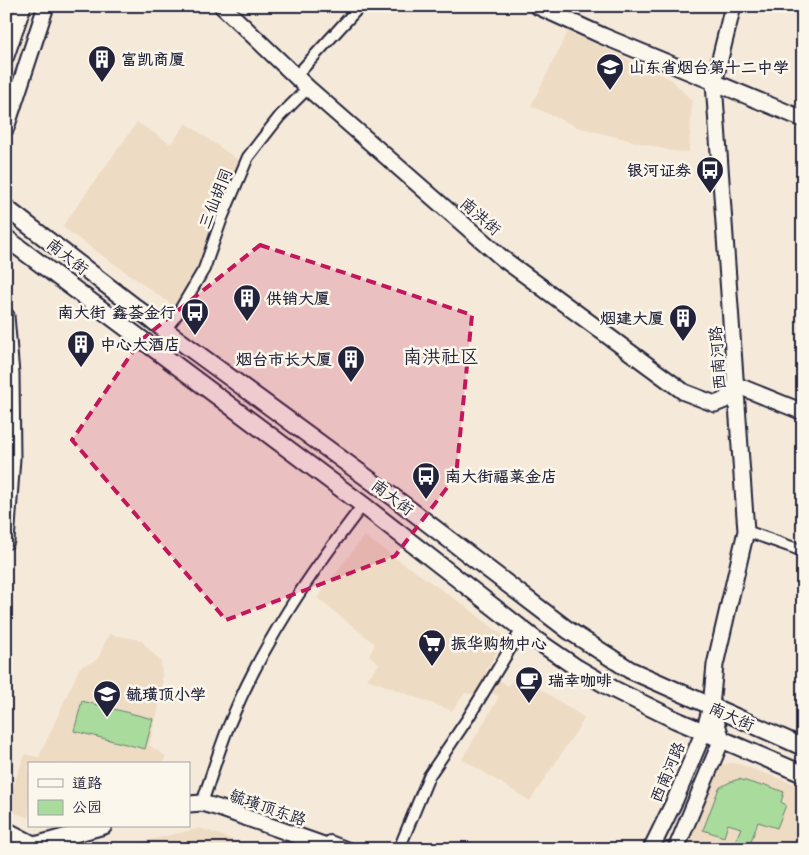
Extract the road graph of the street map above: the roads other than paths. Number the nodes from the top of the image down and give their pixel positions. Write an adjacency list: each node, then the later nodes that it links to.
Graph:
1 (23, 6): 7 (street)
2 (46, 6): 12 (street)
3 (222, 6): 8 (street, 南洪街)
4 (360, 6): 8 (street)
5 (537, 6): 9 (street)
6 (733, 6): 9 (street, 西南河路)
7 (6, 56)
8 (296, 76): 10 (street, 南洪街)
9 (714, 83): 11 (street); 18 (street, 西南河路)
10 (308, 88): 16 (street, 三仙胡同); 18 (street, 南洪街)
11 (803, 119)
12 (6, 128)
13 (6, 208): 16 (main road, 南大街)
14 (6, 238): 20 (main road, 南大街)
15 (6, 316): 17 (street)
16 (164, 330): 25 (main road, 南大街)
17 (9, 373): 22 (street)
18 (736, 385): 19 (street); 21 (street, 西南河路)
19 (803, 412)
20 (363, 505): 24 (main road, 南大街); 30 (street)
21 (746, 531): 23 (street); 25 (street, 西南河路)
22 (6, 542)
23 (803, 551)
24 (522, 629): 26 (main road, 南大街); 37 (street)
25 (711, 706): 26 (street, 西南河路); 27 (street, 西南河路); 28 (main road, 南大街)
26 (704, 731): 27 (main road, 南大街); 38 (street, 西南河路)
27 (722, 738): 29 (main road, 南大街); 39 (street)
28 (803, 747)
29 (803, 774)
30 (195, 804): 33 (street, 毓璜顶东路)
31 (97, 828): 34 (street)
32 (6, 830): 34 (street)
33 (302, 837): 35 (street, 毓璜顶东路); 36 (street)
34 (34, 847)
35 (335, 849)
36 (350, 849)
37 (399, 849)
38 (651, 849)
39 (676, 849)

